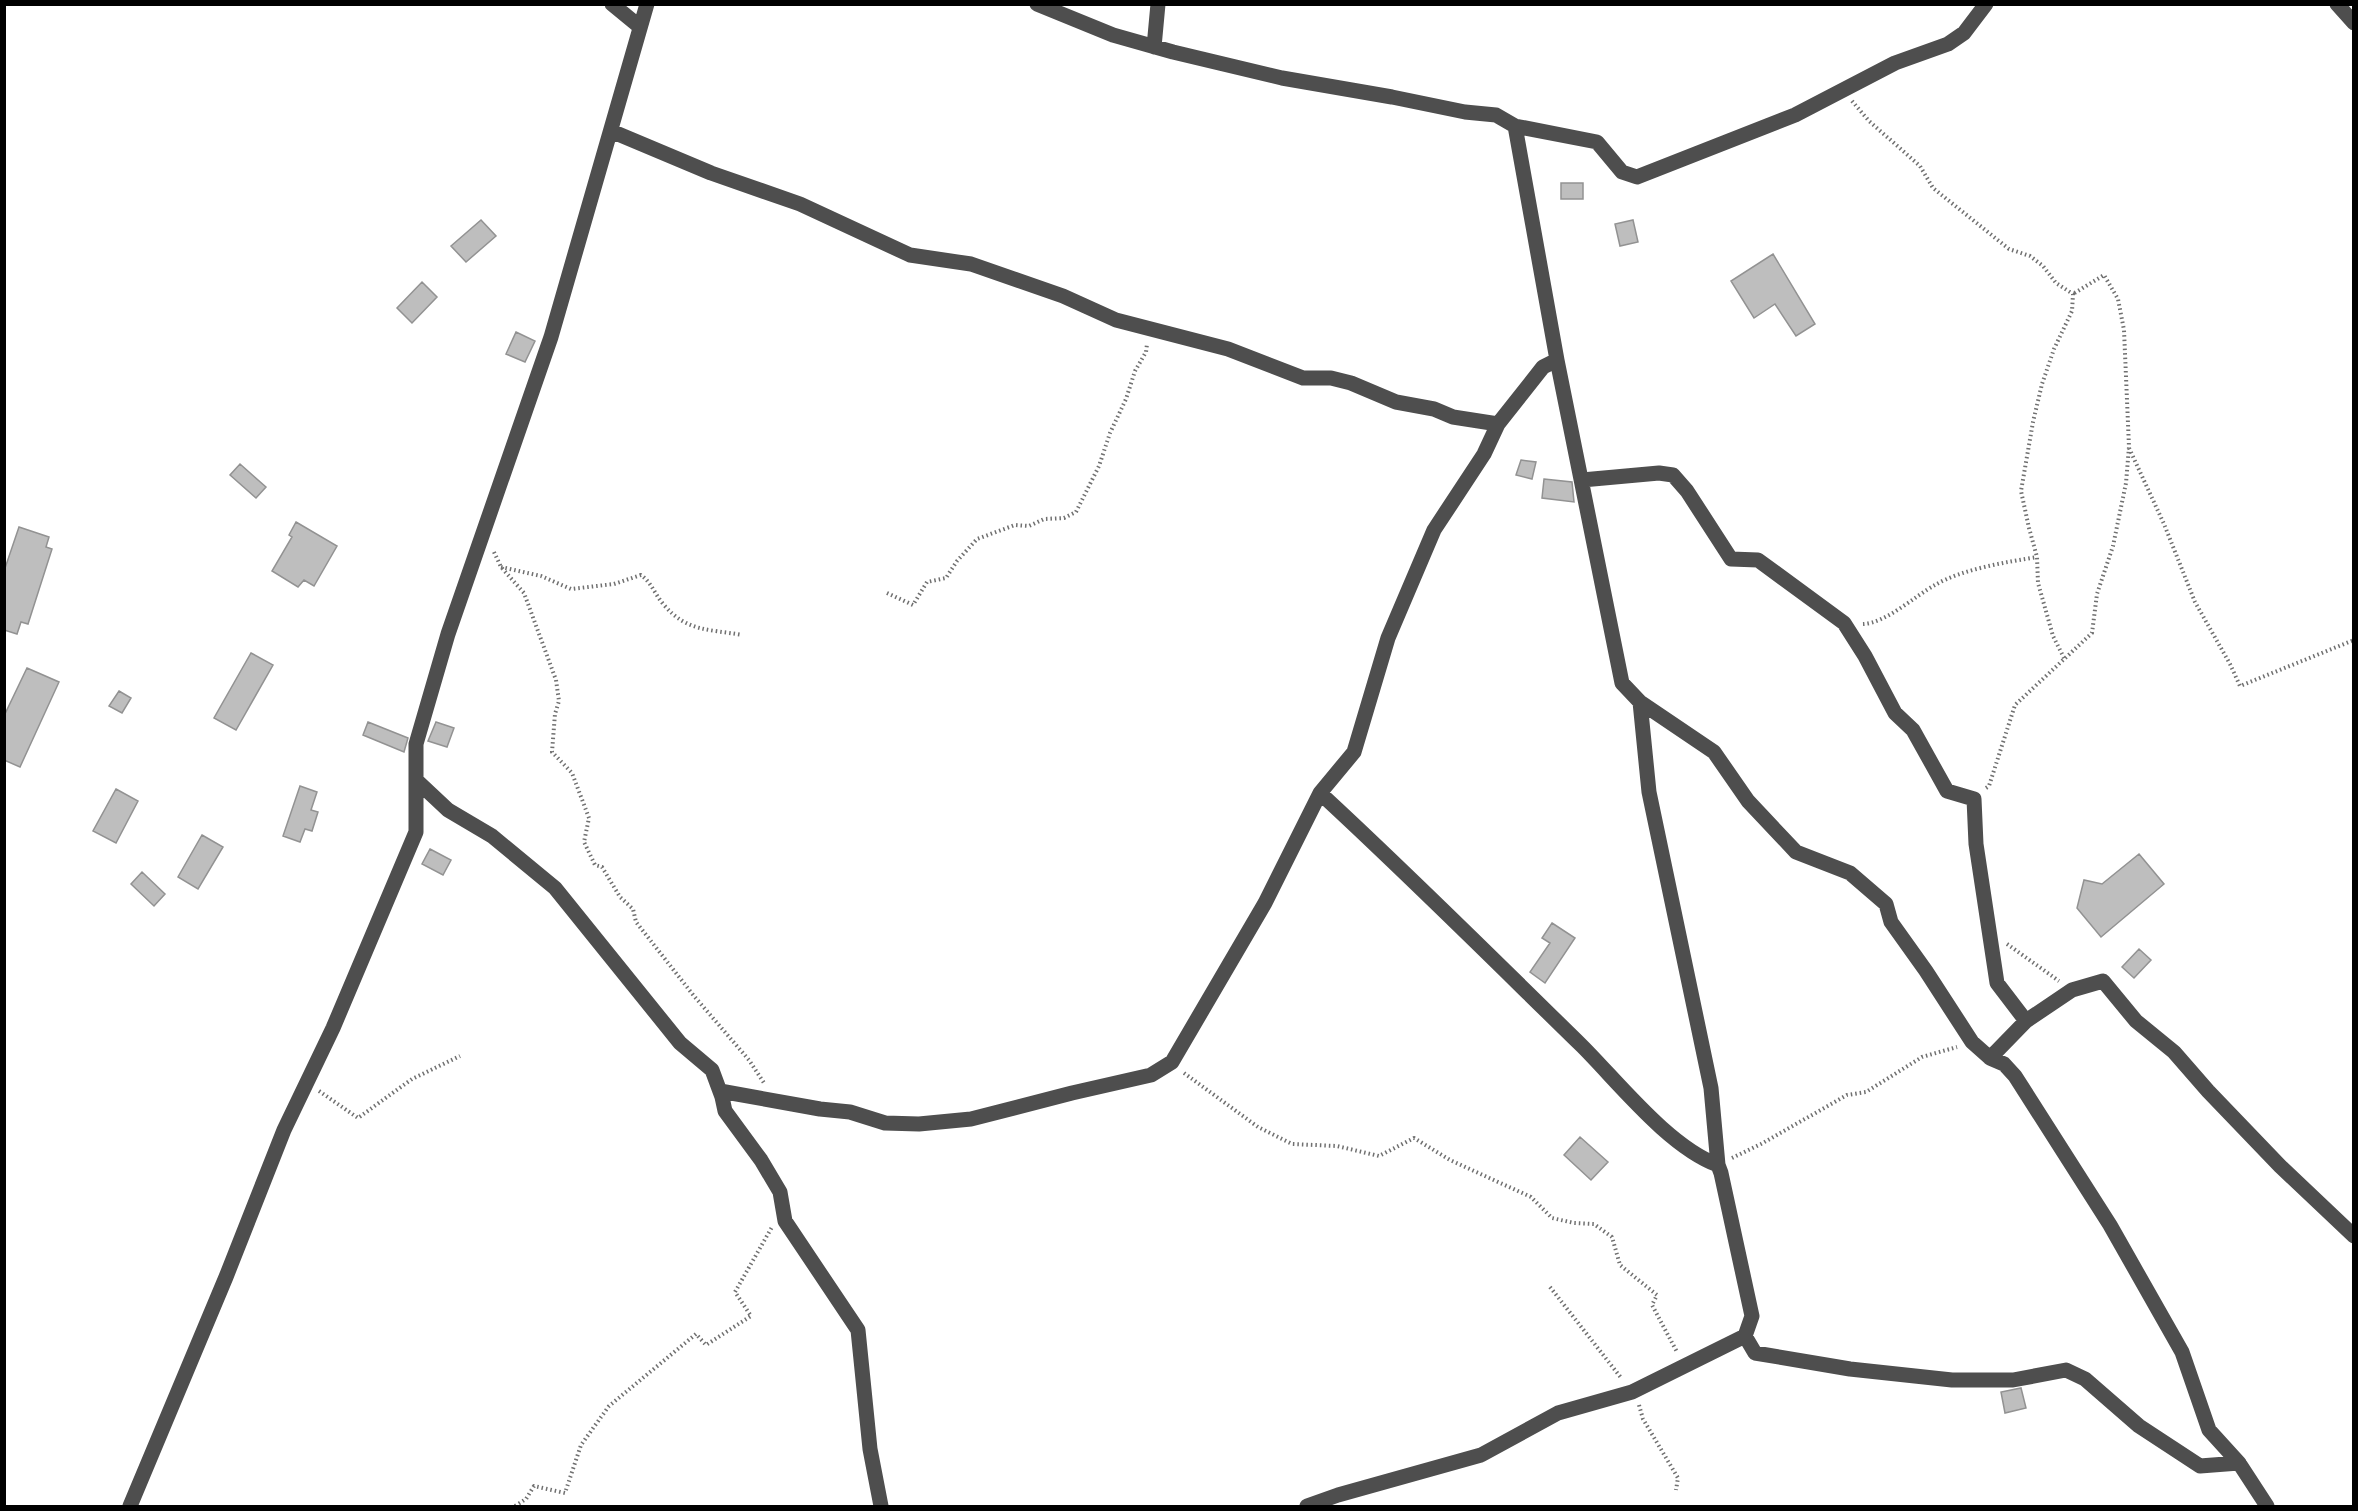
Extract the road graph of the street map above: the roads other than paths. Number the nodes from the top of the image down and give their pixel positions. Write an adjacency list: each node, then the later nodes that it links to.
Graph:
1 (612, 4): 8 (street)
2 (647, 4): 8 (street)
3 (1037, 4): 9 (street)
4 (1158, 4): 9 (street)
5 (1986, 4): 10 (street)
6 (2337, 4): 7 (street)
7 (2354, 23)
8 (640, 27): 11 (street)
9 (1154, 46): 10 (street)
10 (1515, 126): 12 (street)
11 (610, 131): 13 (street); 16 (street)
12 (1557, 360): 13 (street); 14 (street)
13 (1498, 424): 17 (street)
14 (1582, 480): 15 (street); 18 (street)
15 (1640, 702): 19 (street); 21 (street)
16 (416, 780): 20 (street); 25 (street)
17 (1320, 793): 20 (street); 21 (street)
18 (2026, 1021): 19 (street); 22 (street)
19 (1990, 1058): 24 (street)
20 (720, 1090): 26 (street)
21 (1718, 1165): 23 (street)
22 (2354, 1236)
23 (1745, 1336): 24 (street); 27 (street)
24 (2239, 1463): 28 (street)
25 (130, 1506)
26 (881, 1506)
27 (1308, 1506)
28 (2267, 1506)

